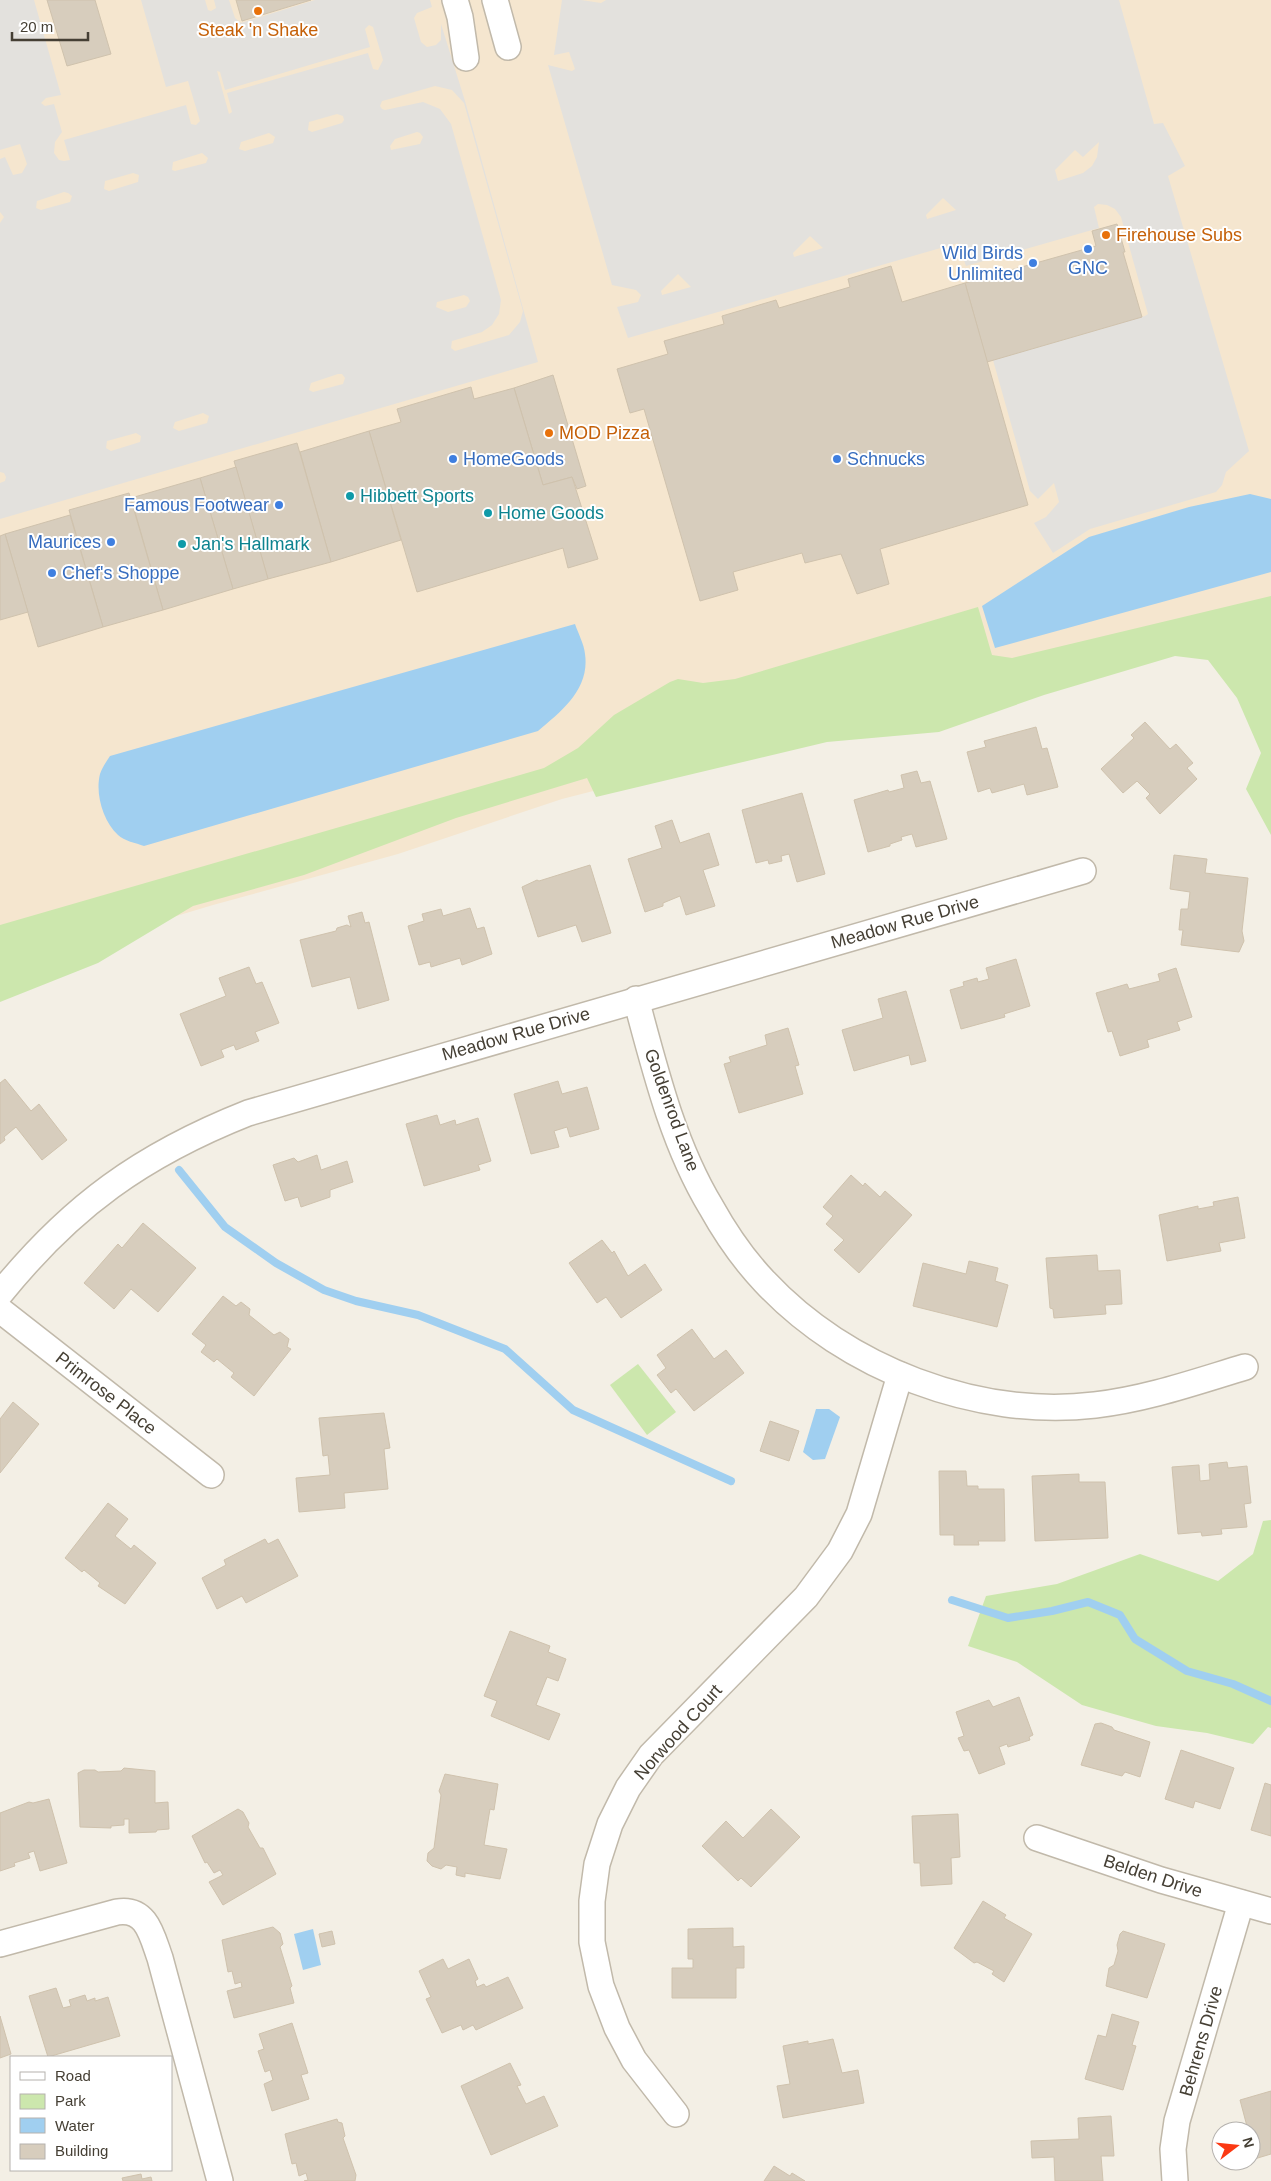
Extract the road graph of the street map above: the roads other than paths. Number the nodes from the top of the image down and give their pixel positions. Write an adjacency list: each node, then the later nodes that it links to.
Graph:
1 (455, 0): 4 (street)
2 (495, 0): 3 (street)
3 (508, 47)
4 (466, 58)
5 (1083, 871): 6 (street, Meadow Rue Drive)
6 (636, 999): 7 (street, Meadow Rue Drive); 10 (street, Goldenrod Lane)
7 (0, 1294)
8 (0, 1310): 11 (street, Primrose Place)
9 (1245, 1367): 10 (street, Goldenrod Lane)
10 (900, 1375): 16 (street, Norwood Court)
11 (211, 1475)
12 (1037, 1838): 13 (street, Belden Drive)
13 (1241, 1903): 14 (street, Belden Drive); 18 (street, Behrens Drive)
14 (1271, 1911)
15 (0, 1944): 17 (street)
16 (676, 2114)
17 (220, 2181)
18 (1176, 2181)

